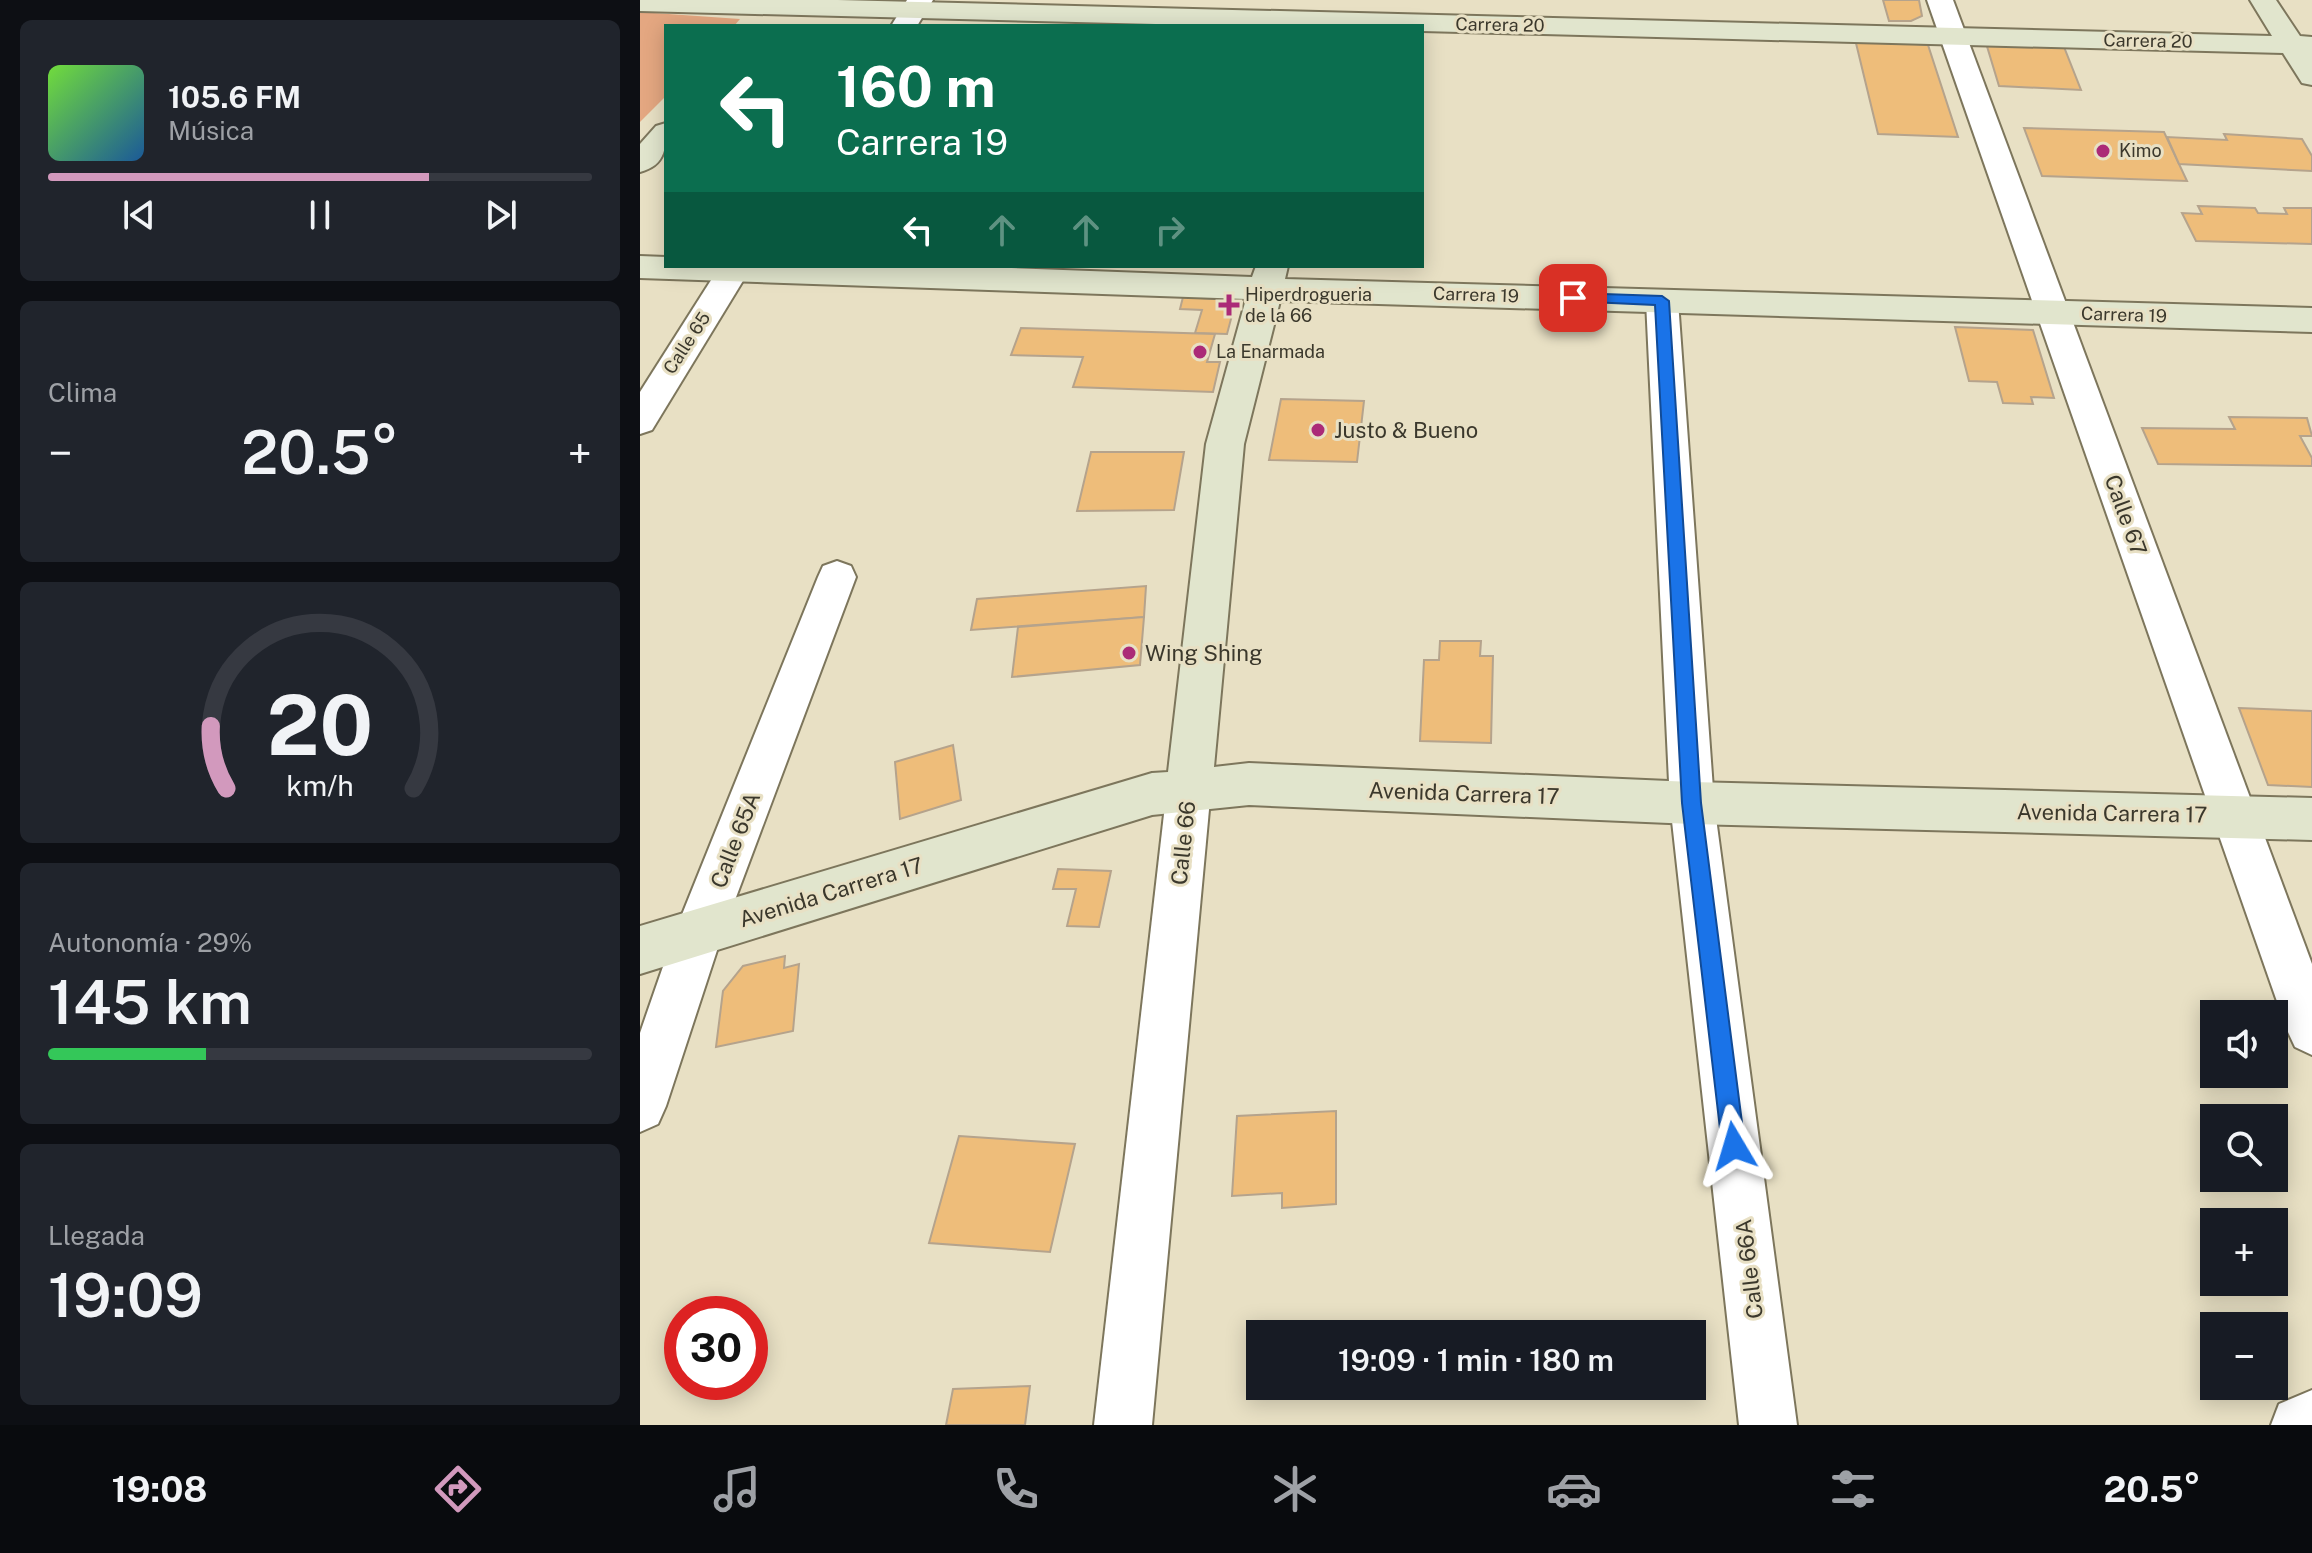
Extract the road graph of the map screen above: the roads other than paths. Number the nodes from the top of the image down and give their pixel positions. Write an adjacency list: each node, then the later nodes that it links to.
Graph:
1 (1940, 0): 7 (street, Calle 67)
2 (2263, 0): 8 (street)
3 (640, 3): 4 (street, Carrera 20)
4 (769, 11): 5 (street, Carrera 20)
5 (913, 12): 6 (street, Carrera 20)
6 (1345, 16): 7 (street, Carrera 20)
7 (1953, 37): 8 (street, Carrera 20); 18 (street, Calle 67)
8 (2302, 45): 9 (street)
9 (2312, 77)
10 (664, 134): 11 (street)
11 (640, 163)
12 (640, 267): 13 (street, Carrera 19)
13 (664, 267)
14 (734, 268): 20 (street, Calle 65)
15 (783, 268): 16 (street, Carrera 19)
16 (1268, 278): 17 (street, Carrera 19); 22 (street, Calle 66)
17 (1662, 301): 18 (street, Carrera 19); 23 (street, Calle 66A)
18 (2052, 312): 19 (street, Carrera 19); 24 (street, Calle 67)
19 (2312, 320)
20 (640, 421)
21 (837, 577): 26 (street, Calle 65A)
22 (1189, 788): 23 (street, Avenida Carrera 17); 26 (street, Avenida Carrera 17); 31 (street, Calle 66)
23 (1692, 803): 24 (street, Avenida Carrera 17); 32 (street, Calle 66A)
24 (2236, 816): 25 (street, Avenida Carrera 17); 28 (street, Calle 67)
25 (2312, 819)
26 (699, 932): 27 (street, Avenida Carrera 17); 29 (street, Calle 65A)
27 (640, 950)
28 (2312, 1030)
29 (640, 1106)
30 (2312, 1419): 33 (street)
31 (1123, 1425)
32 (1768, 1425)
33 (2300, 1425)

